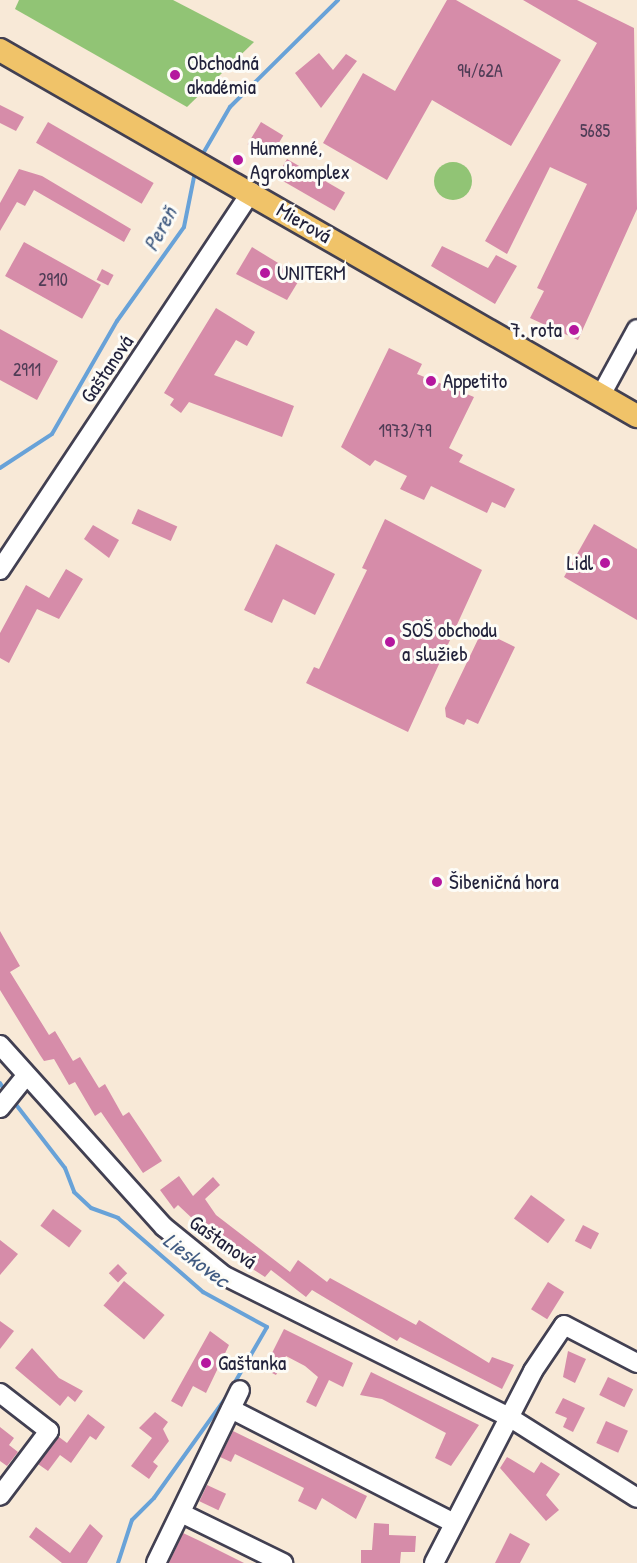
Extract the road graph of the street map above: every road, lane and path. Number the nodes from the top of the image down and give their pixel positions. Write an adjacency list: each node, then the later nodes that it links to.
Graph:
1 (0, 50): 2 (main road, Mierová)
2 (251, 192): 4 (main road, Mierová); 6 (street, Gaštanová)
3 (637, 329): 4 (street)
4 (601, 395): 5 (main road, Mierová)
5 (637, 416)
6 (0, 570)
7 (0, 1045): 8 (street, Gaštanová)
8 (25, 1077): 9 (street); 14 (street, Gaštanová)
9 (0, 1108)
10 (637, 1363): 14 (street)
11 (240, 1390): 13 (street)
12 (0, 1393): 15 (street)
13 (231, 1409): 17 (street); 18 (street)
14 (509, 1417): 16 (street, Gaštanová); 18 (street)
15 (0, 1496)
16 (637, 1498)
17 (181, 1513): 19 (street); 20 (street)
18 (454, 1523): 21 (street)
19 (156, 1563)
20 (283, 1563)
21 (434, 1563)

